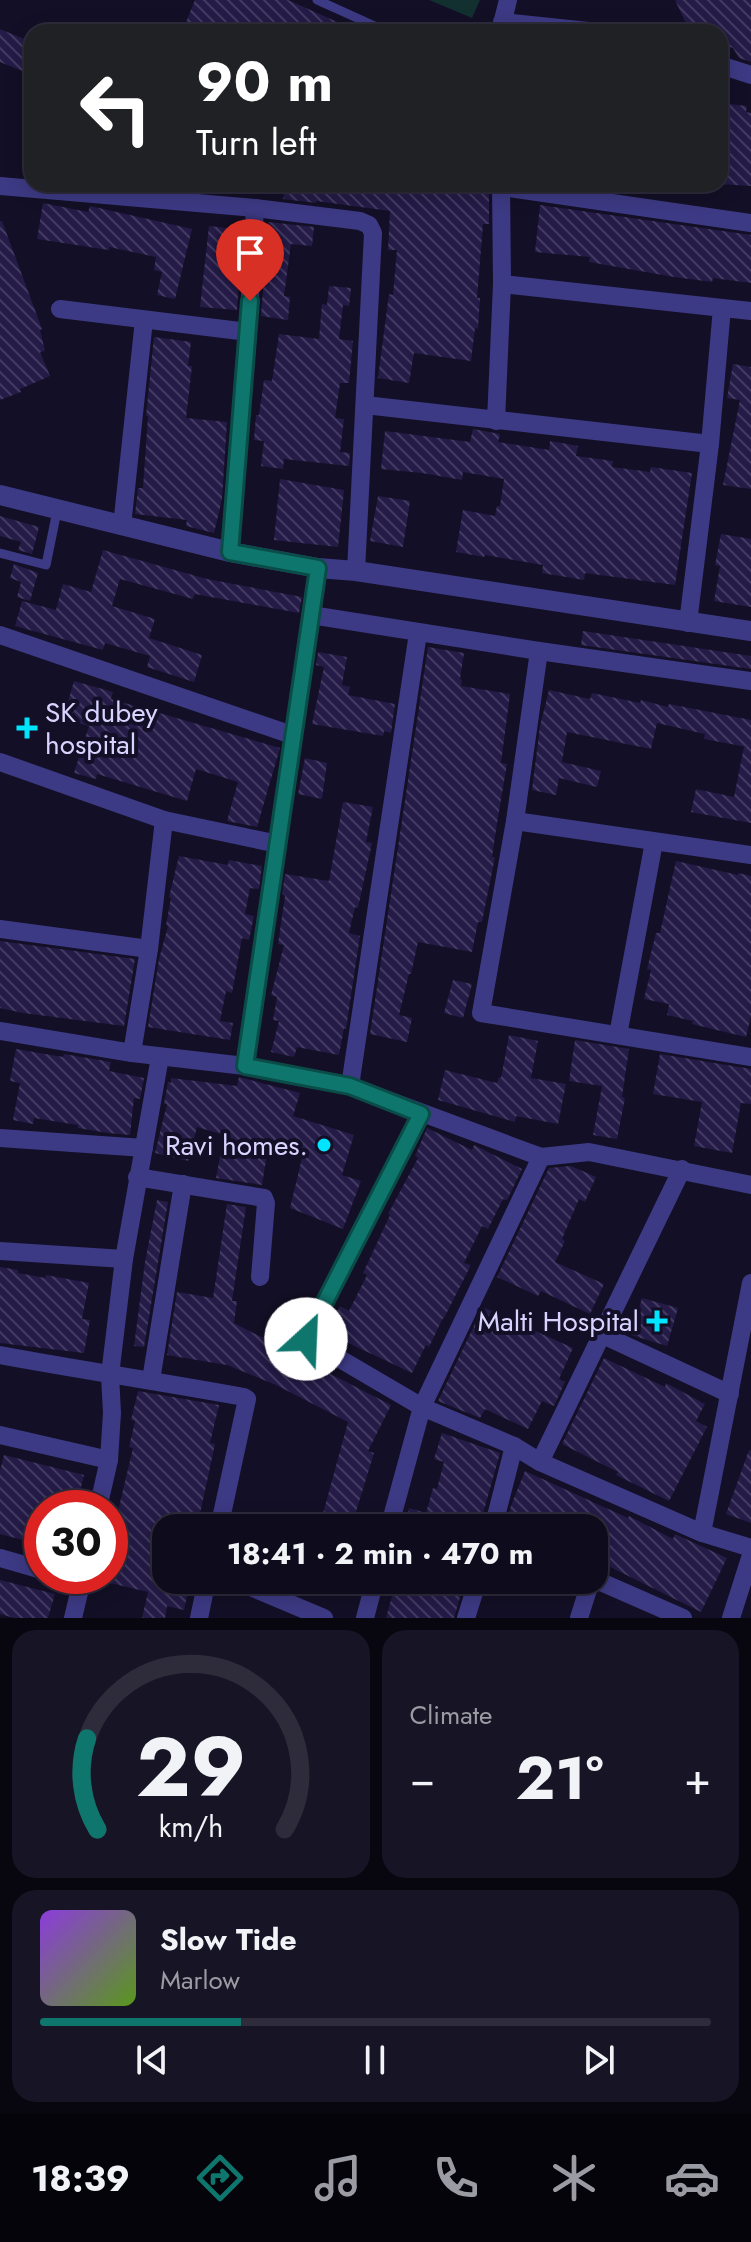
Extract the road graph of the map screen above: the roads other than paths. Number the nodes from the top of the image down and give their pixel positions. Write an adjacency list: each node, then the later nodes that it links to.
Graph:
1 (317, 0): 3 (lane)
2 (508, 0): 4 (street)
3 (370, 24)
4 (502, 24)
5 (728, 68): 6 (street)
6 (751, 75)
7 (0, 186): 8 (street)
8 (24, 188)
9 (70, 192): 12 (street)
10 (501, 192): 14 (street)
11 (542, 192): 13 (street)
12 (255, 208): 19 (street); 20 (street)
13 (751, 223)
14 (502, 284): 15 (street); 21 (street)
15 (722, 308): 17 (street); 22 (street)
16 (60, 309): 18 (street)
17 (751, 311)
18 (144, 320): 19 (street); 25 (street)
19 (248, 332): 26 (street)
20 (365, 405): 21 (street); 29 (street)
21 (496, 421): 22 (street)
22 (710, 444): 31 (street)
23 (0, 495): 24 (street)
24 (57, 511): 25 (street); 27 (lane)
25 (122, 526): 26 (street)
26 (230, 552): 28 (street)
27 (0, 553)
28 (318, 568): 29 (street); 30 (street)
29 (356, 571): 31 (street)
30 (311, 615): 33 (street); 37 (street)
31 (688, 623): 32 (street)
32 (751, 631)
33 (418, 633): 35 (street); 52 (street)
34 (0, 635): 37 (street)
35 (539, 651): 36 (street); 40 (street)
36 (751, 681)
37 (292, 735): 42 (street)
38 (0, 762): 39 (street)
39 (164, 820): 42 (street); 45 (street)
40 (515, 821): 41 (street); 47 (street)
41 (654, 842): 43 (street); 47 (street)
42 (278, 844): 51 (street)
43 (751, 855)
44 (0, 929): 45 (street)
45 (149, 949): 48 (street)
46 (0, 1031): 48 (street)
47 (618, 1035): 50 (street)
48 (132, 1053): 49 (street)
49 (160, 1057): 51 (street); 55 (street)
50 (751, 1057)
51 (245, 1066): 52 (street)
52 (350, 1086): 53 (street)
53 (421, 1114): 56 (street); 70 (street)
54 (0, 1138): 55 (street)
55 (144, 1148): 58 (street)
56 (541, 1157): 57 (street); 70 (street)
57 (682, 1169): 60 (street); 65 (street)
58 (137, 1177): 59 (street); 62 (street)
59 (183, 1184): 63 (street); 68 (street)
60 (751, 1185)
61 (0, 1251): 62 (street)
62 (124, 1259): 67 (street)
63 (260, 1277)
64 (751, 1283): 69 (street)
65 (603, 1335): 69 (street); 74 (street)
66 (0, 1355): 67 (street)
67 (110, 1375): 68 (street); 73 (street)
68 (151, 1380): 76 (street)
69 (730, 1394): 79 (street)
70 (422, 1407): 72 (street); 77 (street)
71 (0, 1435): 73 (street)
72 (514, 1446): 74 (street); 78 (street)
73 (109, 1460): 75 (street)
74 (540, 1462): 79 (street)
75 (102, 1490)
76 (222, 1514)
77 (393, 1514)
78 (497, 1514)
79 (702, 1533): 80 (street)
80 (751, 1548)
81 (751, 1555): 98 (street)
82 (0, 1558): 83 (street)
83 (24, 1565)
84 (608, 1586): 97 (street)
85 (79, 1594): 91 (street)
86 (204, 1594): 92 (street)
87 (267, 1594): 93 (street)
88 (371, 1594): 94 (street)
89 (474, 1594): 95 (street)
90 (587, 1594): 96 (street)
91 (73, 1618)
92 (199, 1618)
93 (324, 1618)
94 (365, 1618)
95 (466, 1618)
96 (579, 1618)
97 (683, 1618)
98 (731, 1618)

